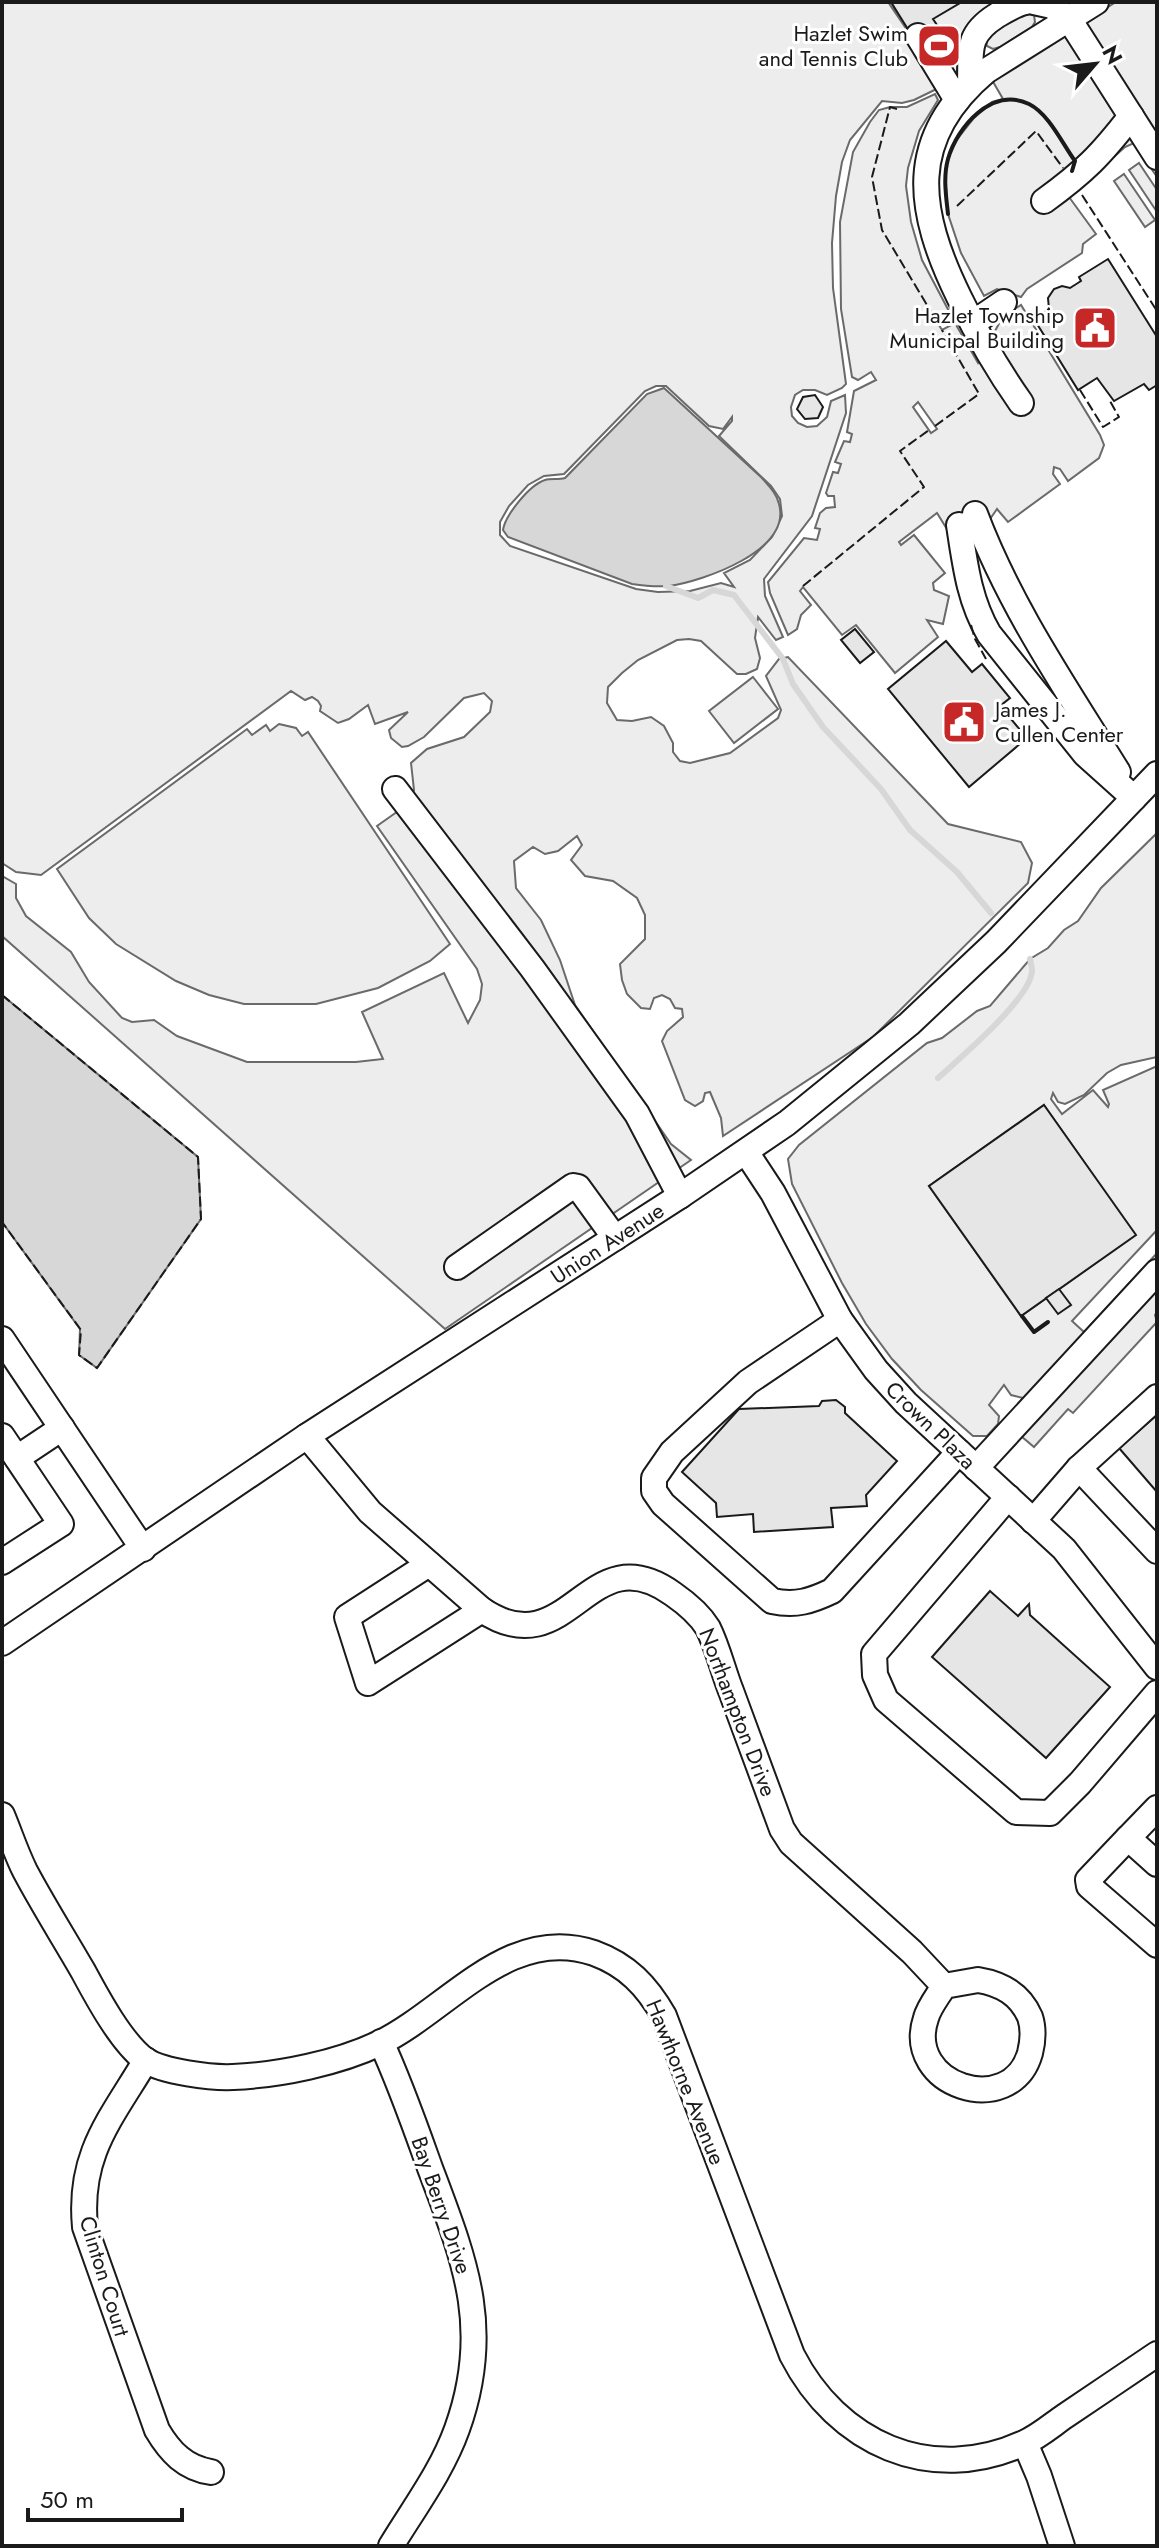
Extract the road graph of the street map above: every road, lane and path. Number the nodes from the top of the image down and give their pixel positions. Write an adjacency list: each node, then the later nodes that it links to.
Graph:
1 (1026, 2): 6 (street)
2 (1034, 2): 4 (street)
3 (1096, 2): 4 (street)
4 (1069, 19): 6 (street); 7 (street)
5 (918, 36): 6 (street)
6 (964, 92): 11 (street)
7 (1131, 116): 8 (street); 9 (street)
8 (1157, 157)
9 (1044, 201)
10 (1004, 302): 11 (street)
11 (973, 323): 12 (street)
12 (1021, 403)
13 (1157, 774): 15 (street, Union Avenue)
14 (395, 789): 17 (street)
15 (1134, 798): 15 (street); 16 (street, Union Avenue)
16 (746, 1152): 17 (street, Union Avenue); 21 (street, Crown Plaza)
17 (680, 1196): 18 (street, Union Avenue)
18 (615, 1238): 19 (street); 26 (street, Union Avenue)
19 (457, 1267)
20 (1157, 1272): 28 (street)
21 (840, 1320): 28 (street, Crown Plaza); 28 (street)
22 (2, 1339): 24 (street)
23 (1157, 1397): 29 (street)
24 (62, 1428): 27 (street); 32 (street)
25 (2, 1436): 27 (street)
26 (307, 1436): 32 (street, Union Avenue); 35 (street, Northampton Drive)
27 (17, 1458): 34 (street)
28 (967, 1460): 30 (street, Crown Plaza)
29 (1079, 1468): 31 (street); 33 (street)
30 (1008, 1497): 31 (street, Crown Plaza); 39 (street)
31 (1033, 1521): 38 (street, Crown Plaza)
32 (143, 1549): 37 (street, Union Avenue)
33 (1157, 1551)
34 (2, 1562)
35 (429, 1564): 36 (street, Northampton Drive); 36 (street)
36 (482, 1610): 47 (street, Northampton Drive)
37 (2, 1643)
38 (1157, 1667)
39 (1157, 1693)
40 (1157, 1808): 42 (street)
41 (2, 1815): 45 (street)
42 (1128, 1838): 44 (street); 46 (street)
43 (2, 1844): 45 (street)
44 (1157, 1864)
45 (25, 1870): 49 (street)
46 (1157, 1945)
47 (944, 1986): 47 (street)
48 (381, 2042): 49 (street, Hawthorne Avenue); 51 (street, Hawthorne Avenue); 53 (street, Bay Berry Drive)
49 (146, 2060): 52 (street, Clinton Court)
50 (1157, 2354): 51 (street, Hawthorne Avenue)
51 (1025, 2443): 54 (street)
52 (211, 2472)
53 (391, 2546)
54 (1062, 2546)

